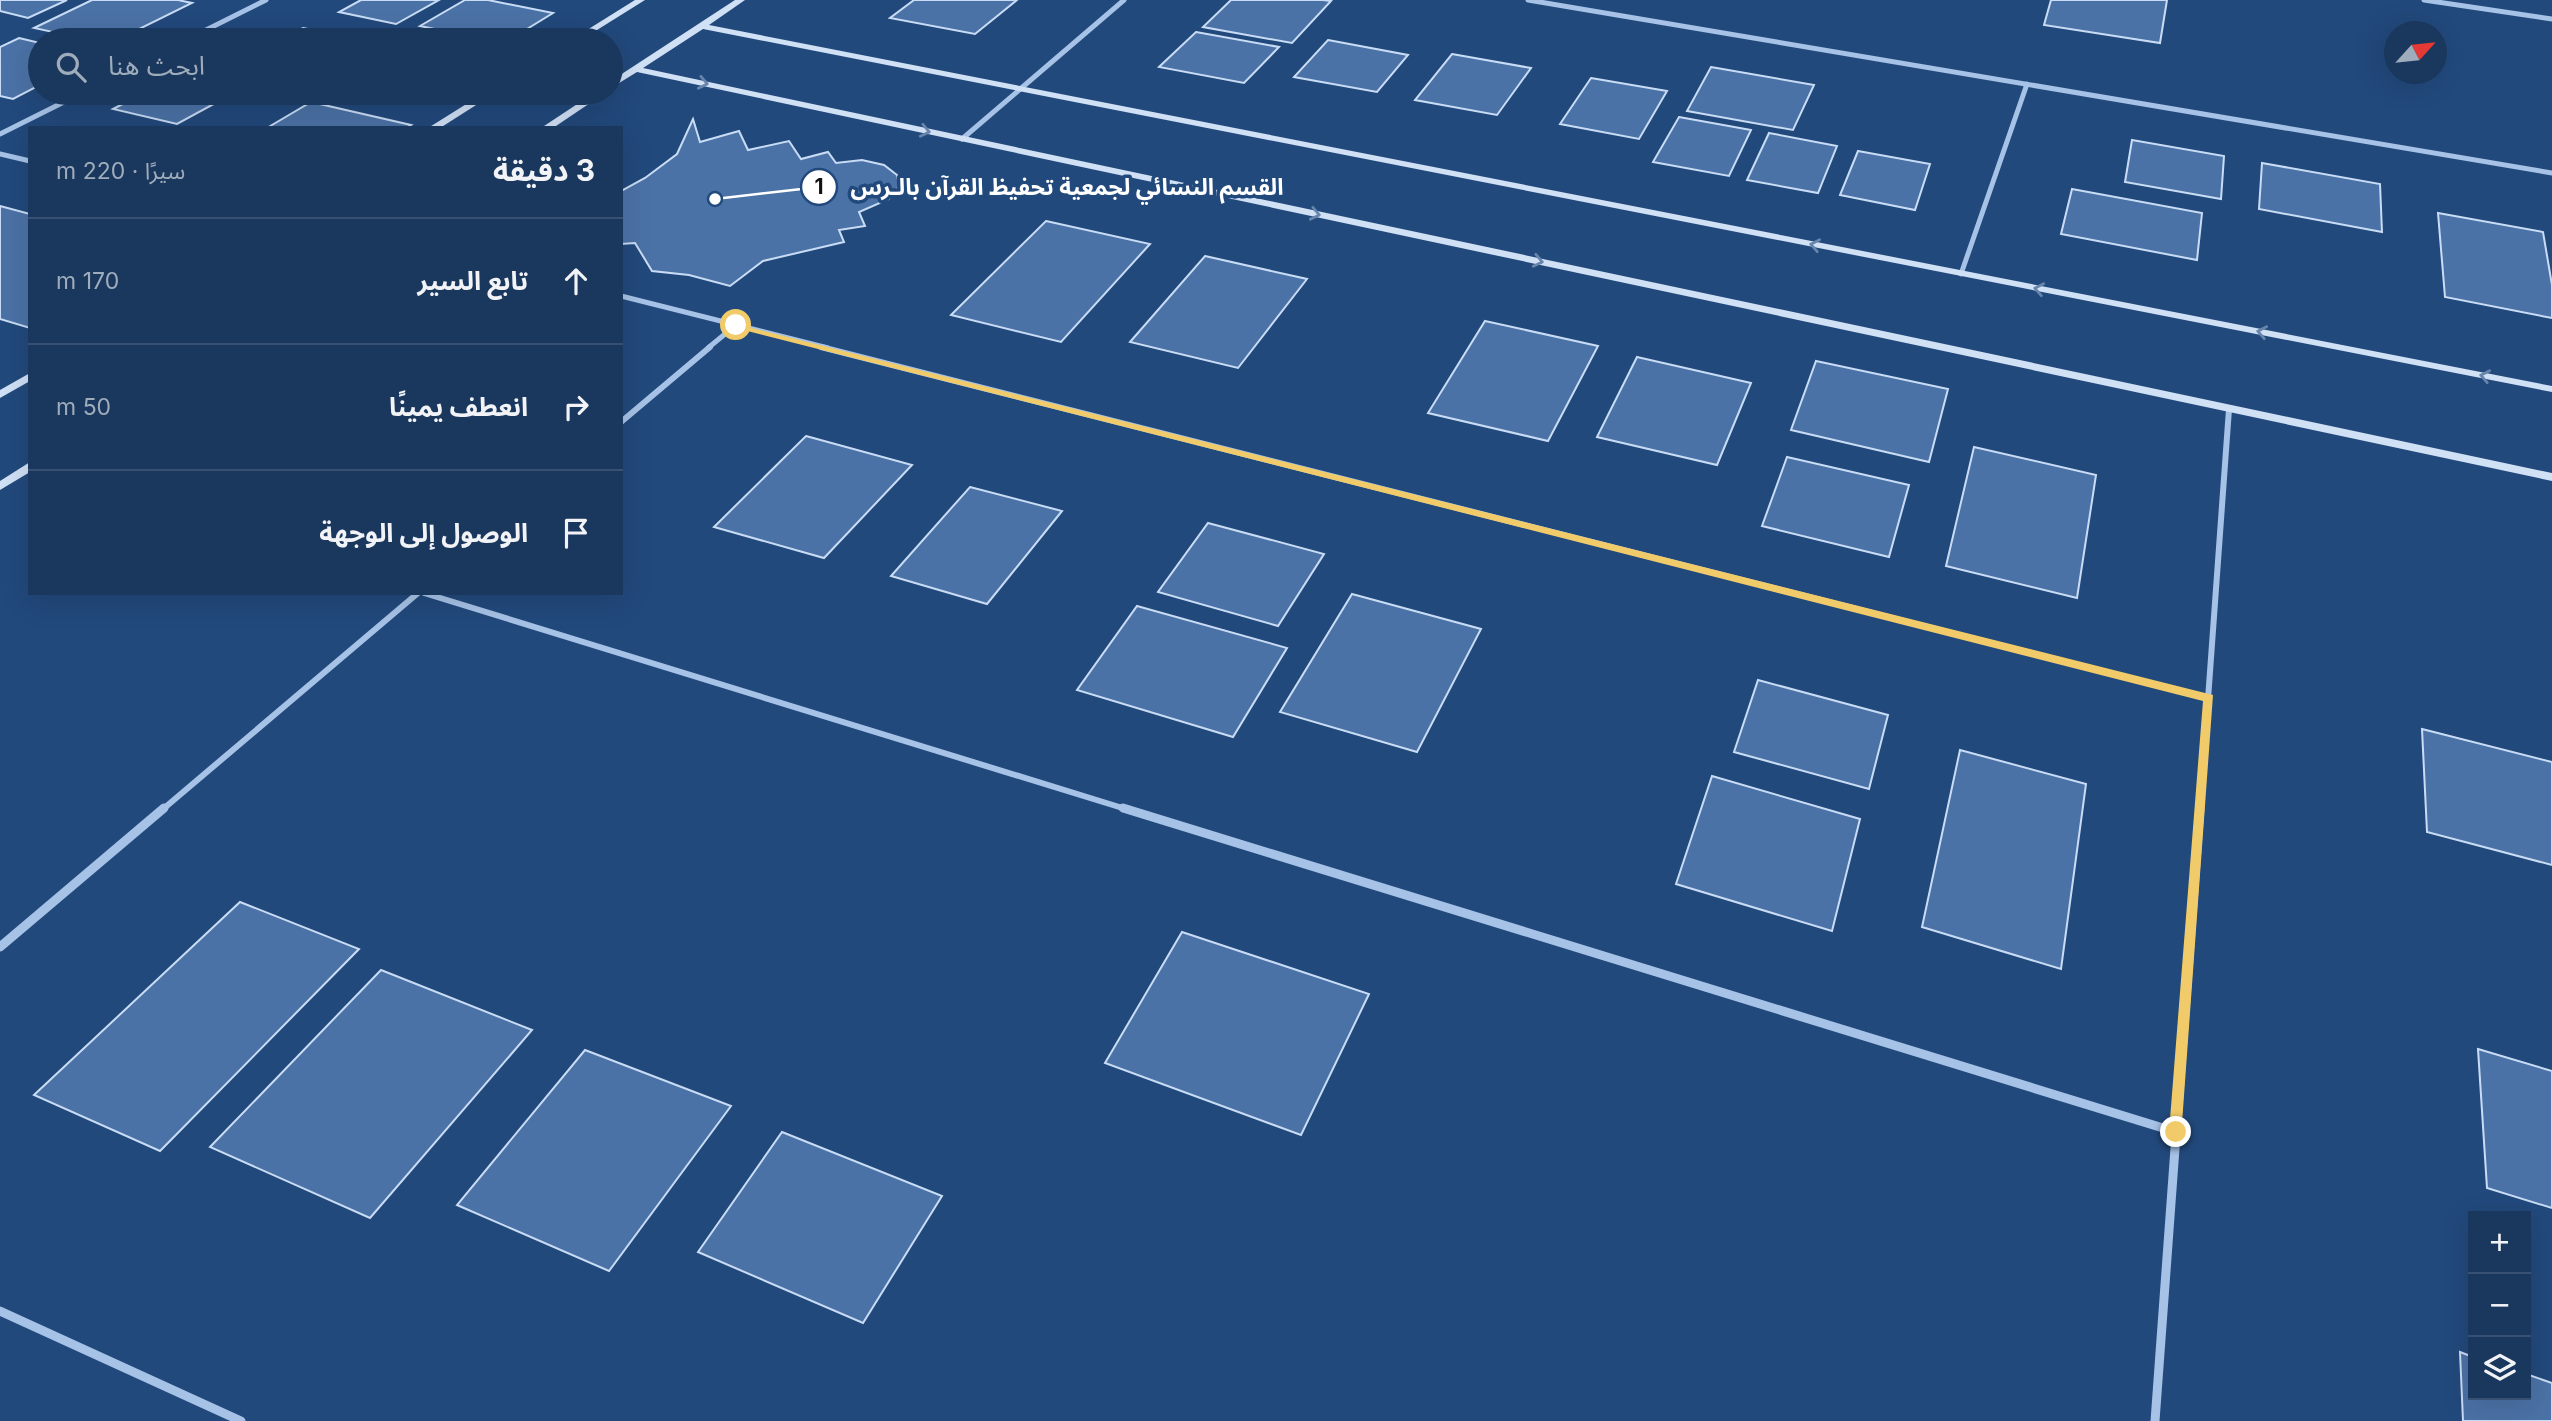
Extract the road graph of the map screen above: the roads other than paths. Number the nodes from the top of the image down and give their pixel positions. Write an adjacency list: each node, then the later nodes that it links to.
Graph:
1 (266, 0): 9 (street)
2 (641, 0): 10 (street)
3 (741, 0): 8 (street)
4 (1124, 0): 14 (street)
5 (1528, 0): 13 (street)
6 (2424, 0): 7 (street)
7 (2552, 19)
8 (701, 26): 11 (street); 14 (street)
9 (210, 28)
10 (595, 28)
11 (636, 69): 12 (street); 21 (street, one-way to 21)
12 (623, 77)
13 (2027, 84): 24 (street); 25 (street)
14 (1021, 89): 21 (street); 25 (street, one-way to 14)
15 (58, 105): 20 (street)
16 (470, 105): 18 (street)
17 (581, 105): 19 (street)
18 (436, 126)
19 (549, 126)
20 (0, 134)
21 (962, 139): 31 (street, one-way to 31)
22 (0, 154): 23 (street)
23 (28, 161)
24 (2552, 173)
25 (1961, 274): 29 (street, one-way to 25)
26 (623, 297): 27 (street)
27 (736, 325): 32 (street); 38 (street)
28 (28, 377): 30 (street)
29 (2552, 389)
30 (0, 395)
31 (2230, 409): 34 (street); 38 (street)
32 (623, 420)
33 (28, 467): 35 (street)
34 (2552, 477)
35 (0, 486)
36 (419, 595): 39 (street)
37 (428, 595): 40 (street)
38 (2209, 698): 40 (street)
39 (0, 947)
40 (2176, 1132): 43 (street)
41 (0, 1311): 42 (street)
42 (241, 1421)
43 (2155, 1421)

